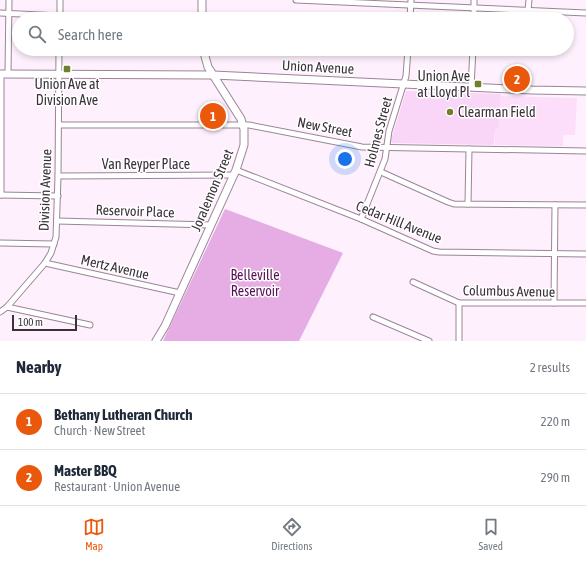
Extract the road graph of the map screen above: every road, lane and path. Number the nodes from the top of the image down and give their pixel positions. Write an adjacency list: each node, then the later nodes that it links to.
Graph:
1 (10, 0): 17 (street)
2 (60, 0): 10 (street)
3 (202, 0): 11 (street)
4 (296, 0): 7 (street)
5 (474, 0): 8 (street)
6 (529, 0): 9 (street)
7 (411, 2): 8 (street); 12 (street)
8 (474, 8): 9 (street); 13 (street)
9 (528, 10): 14 (street)
10 (60, 12)
11 (202, 12)
12 (410, 12)
13 (474, 12)
14 (567, 12)
15 (574, 12): 19 (street)
16 (0, 13): 17 (street)
17 (9, 13): 18 (street); 24 (street)
18 (12, 13)
19 (586, 13)
20 (59, 56): 25 (street, Division Avenue)
21 (204, 56): 26 (street, Joralemon Street)
22 (407, 56): 27 (street, Holmes Street)
23 (472, 56): 28 (street)
24 (3, 74): 25 (street, Union Avenue); 38 (street)
25 (59, 74): 26 (street, Union Avenue); 30 (street, Division Avenue)
26 (213, 75): 27 (street, Union Avenue); 31 (street, Joralemon Street)
27 (404, 84): 28 (street, Union Avenue); 32 (street, Holmes Street)
28 (472, 87): 29 (street, Union Avenue)
29 (586, 91)
30 (59, 125): 31 (street, New Street); 37 (street, Division Avenue)
31 (243, 125): 32 (street, New Street); 36 (street, Joralemon Street)
32 (387, 148): 33 (street, New Street); 35 (street, Holmes Street)
33 (469, 149): 34 (street, New Street); 40 (street)
34 (586, 151)
35 (381, 172): 40 (street); 43 (street, Holmes Street)
36 (235, 173): 37 (street, Van Reyper Place); 43 (street, Cedar Hill Avenue); 45 (street, Joralemon Street)
37 (58, 176): 39 (street, Division Avenue)
38 (1, 195): 39 (street)
39 (58, 196): 44 (street, Division Avenue)
40 (468, 204): 41 (street)
41 (555, 205): 42 (street); 48 (street)
42 (586, 205)
43 (361, 219): 48 (street, Cedar Hill Avenue)
44 (57, 221): 45 (street, Reservoir Place); 47 (street, Division Avenue)
45 (212, 225): 52 (street, Joralemon Street)
46 (0, 243): 47 (street)
47 (54, 244): 50 (street, Division Avenue)
48 (554, 254): 49 (street, Cedar Hill Avenue); 53 (street)
49 (586, 254)
50 (45, 263): 52 (street, Mertz Avenue); 56 (street, Division Avenue)
51 (413, 282): 55 (street, Columbus Avenue)
52 (180, 293): 60 (street, Joralemon Street)
53 (554, 303): 54 (street, Columbus Avenue); 55 (street, Columbus Avenue)
54 (586, 303)
55 (459, 304): 62 (street)
56 (7, 306): 57 (street, Division Avenue); 59 (street)
57 (0, 312)
58 (373, 317): 61 (street)
59 (90, 324)
60 (156, 341)
61 (429, 341)
62 (459, 341)

